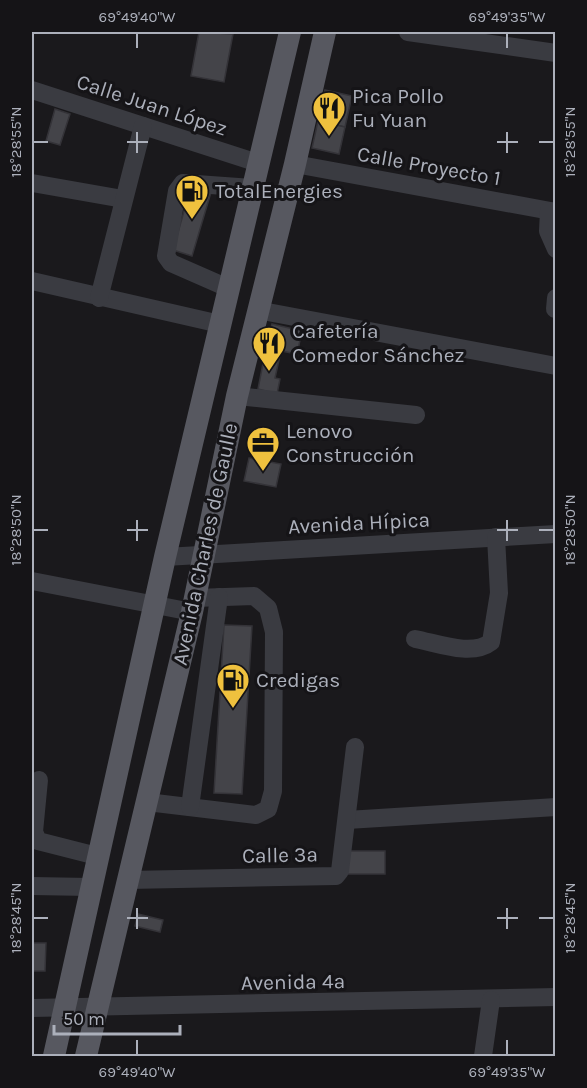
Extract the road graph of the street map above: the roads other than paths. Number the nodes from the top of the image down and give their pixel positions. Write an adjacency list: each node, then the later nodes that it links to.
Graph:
1 (290, 32): 7 (main road, Avenida Charles de Gaulle)
2 (325, 32): 8 (main road, Avenida Charles de Gaulle)
3 (408, 32): 4 (street)
4 (555, 53)
5 (32, 90): 6 (street, Calle Juan López)
6 (143, 126): 7 (street, Calle Juan López); 11 (street)
7 (258, 163): 10 (main road, Avenida Charles de Gaulle)
8 (295, 164): 12 (street, Calle Proyecto 1); 17 (main road, Avenida Charles de Gaulle)
9 (32, 183): 11 (street)
10 (252, 188): 15 (main road, Avenida Charles de Gaulle); 15 (street)
11 (123, 199): 16 (street)
12 (552, 211): 13 (street)
13 (555, 249)
14 (32, 281): 16 (street)
15 (228, 288): 18 (main road, Avenida Charles de Gaulle)
16 (99, 298): 18 (street)
17 (257, 310): 19 (street); 20 (main road, Avenida Charles de Gaulle)
18 (220, 324): 25 (main road, Avenida Charles de Gaulle)
19 (555, 366)
20 (237, 396): 21 (street); 24 (main road, Avenida Charles de Gaulle)
21 (417, 415)
22 (555, 534): 23 (street, Avenida Hípica)
23 (496, 537): 24 (street, Avenida Hípica); 30 (street)
24 (203, 555): 25 (street, Avenida Hípica); 29 (main road, Avenida Charles de Gaulle)
25 (165, 557): 28 (main road, Avenida Charles de Gaulle)
26 (32, 581): 28 (street)
27 (219, 597): 29 (street); 34 (street); 34 (street)
28 (154, 605): 29 (street); 37 (main road, Avenida Charles de Gaulle)
29 (194, 605): 33 (main road, Avenida Charles de Gaulle)
30 (415, 639)
31 (355, 747): 36 (street, Calle 3a)
32 (39, 780): 37 (street)
33 (147, 802): 34 (street); 38 (main road, Avenida Charles de Gaulle)
34 (190, 807)
35 (555, 807): 36 (street)
36 (347, 820): 38 (street, Calle 3a)
37 (97, 856): 40 (main road, Avenida Charles de Gaulle)
38 (128, 880): 45 (main road, Avenida Charles de Gaulle)
39 (32, 886): 40 (street)
40 (90, 887): 44 (main road, Avenida Charles de Gaulle)
41 (555, 997): 42 (street, Avenida 4a)
42 (491, 1000): 45 (street, Avenida 4a); 48 (street)
43 (32, 1008): 44 (street, Avenida 4a)
44 (64, 1008): 45 (street, Avenida 4a); 46 (main road, Avenida Charles de Gaulle)
45 (98, 1008): 47 (main road, Avenida Charles de Gaulle)
46 (54, 1056)
47 (86, 1056)
48 (483, 1056)

